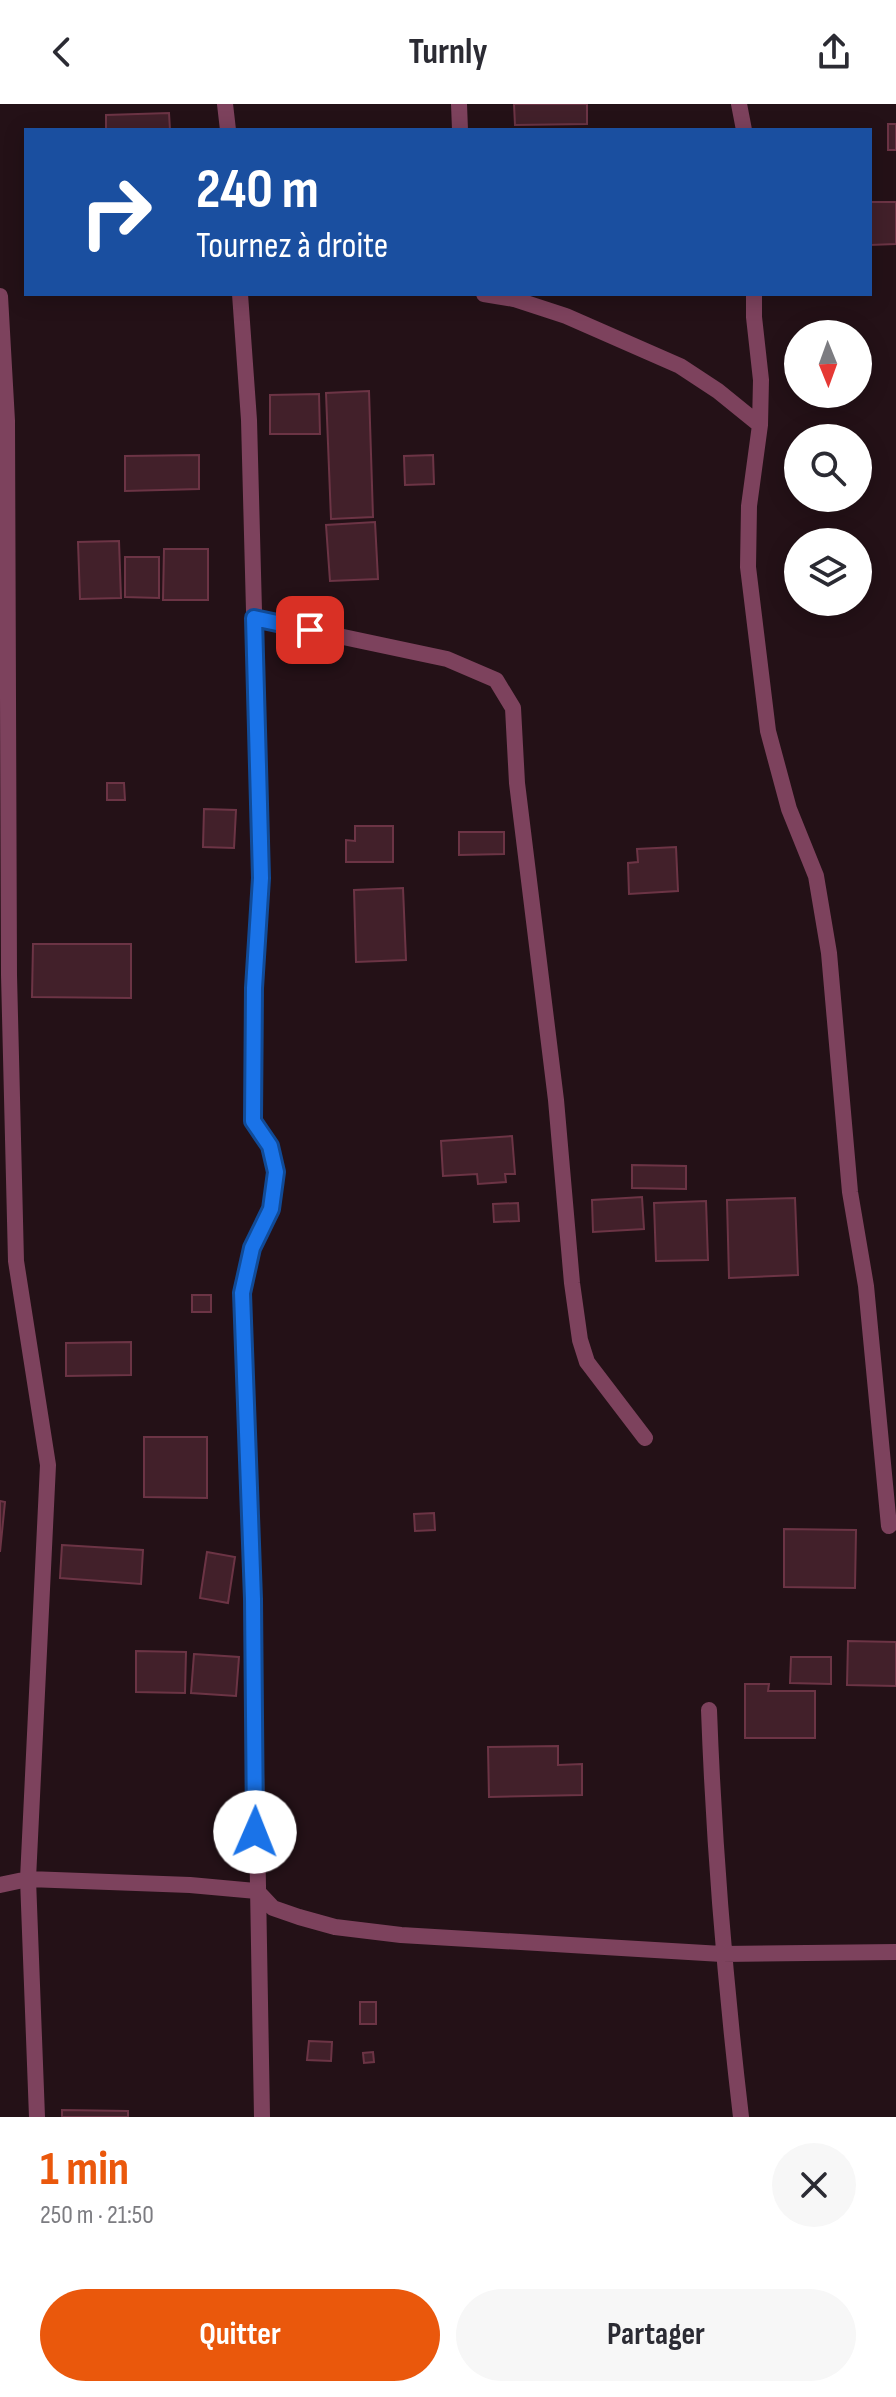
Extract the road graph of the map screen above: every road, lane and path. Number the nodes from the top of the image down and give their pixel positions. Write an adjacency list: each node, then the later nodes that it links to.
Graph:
1 (225, 104): 4 (street)
2 (459, 104): 5 (street)
3 (739, 104): 6 (street)
4 (228, 128)
5 (460, 128)
6 (744, 128)
7 (0, 296): 16 (street)
8 (240, 296): 12 (street)
9 (496, 296): 11 (street)
10 (754, 296): 11 (street)
11 (760, 425): 14 (street)
12 (254, 618): 13 (street); 18 (street)
13 (645, 1438)
14 (889, 1526)
15 (709, 1710): 20 (street)
16 (28, 1879): 17 (street); 18 (street); 21 (street)
17 (0, 1885)
18 (257, 1891): 20 (street); 22 (street)
19 (896, 1952): 20 (street)
20 (722, 1954): 23 (street)
21 (37, 2117)
22 (262, 2117)
23 (741, 2117)

